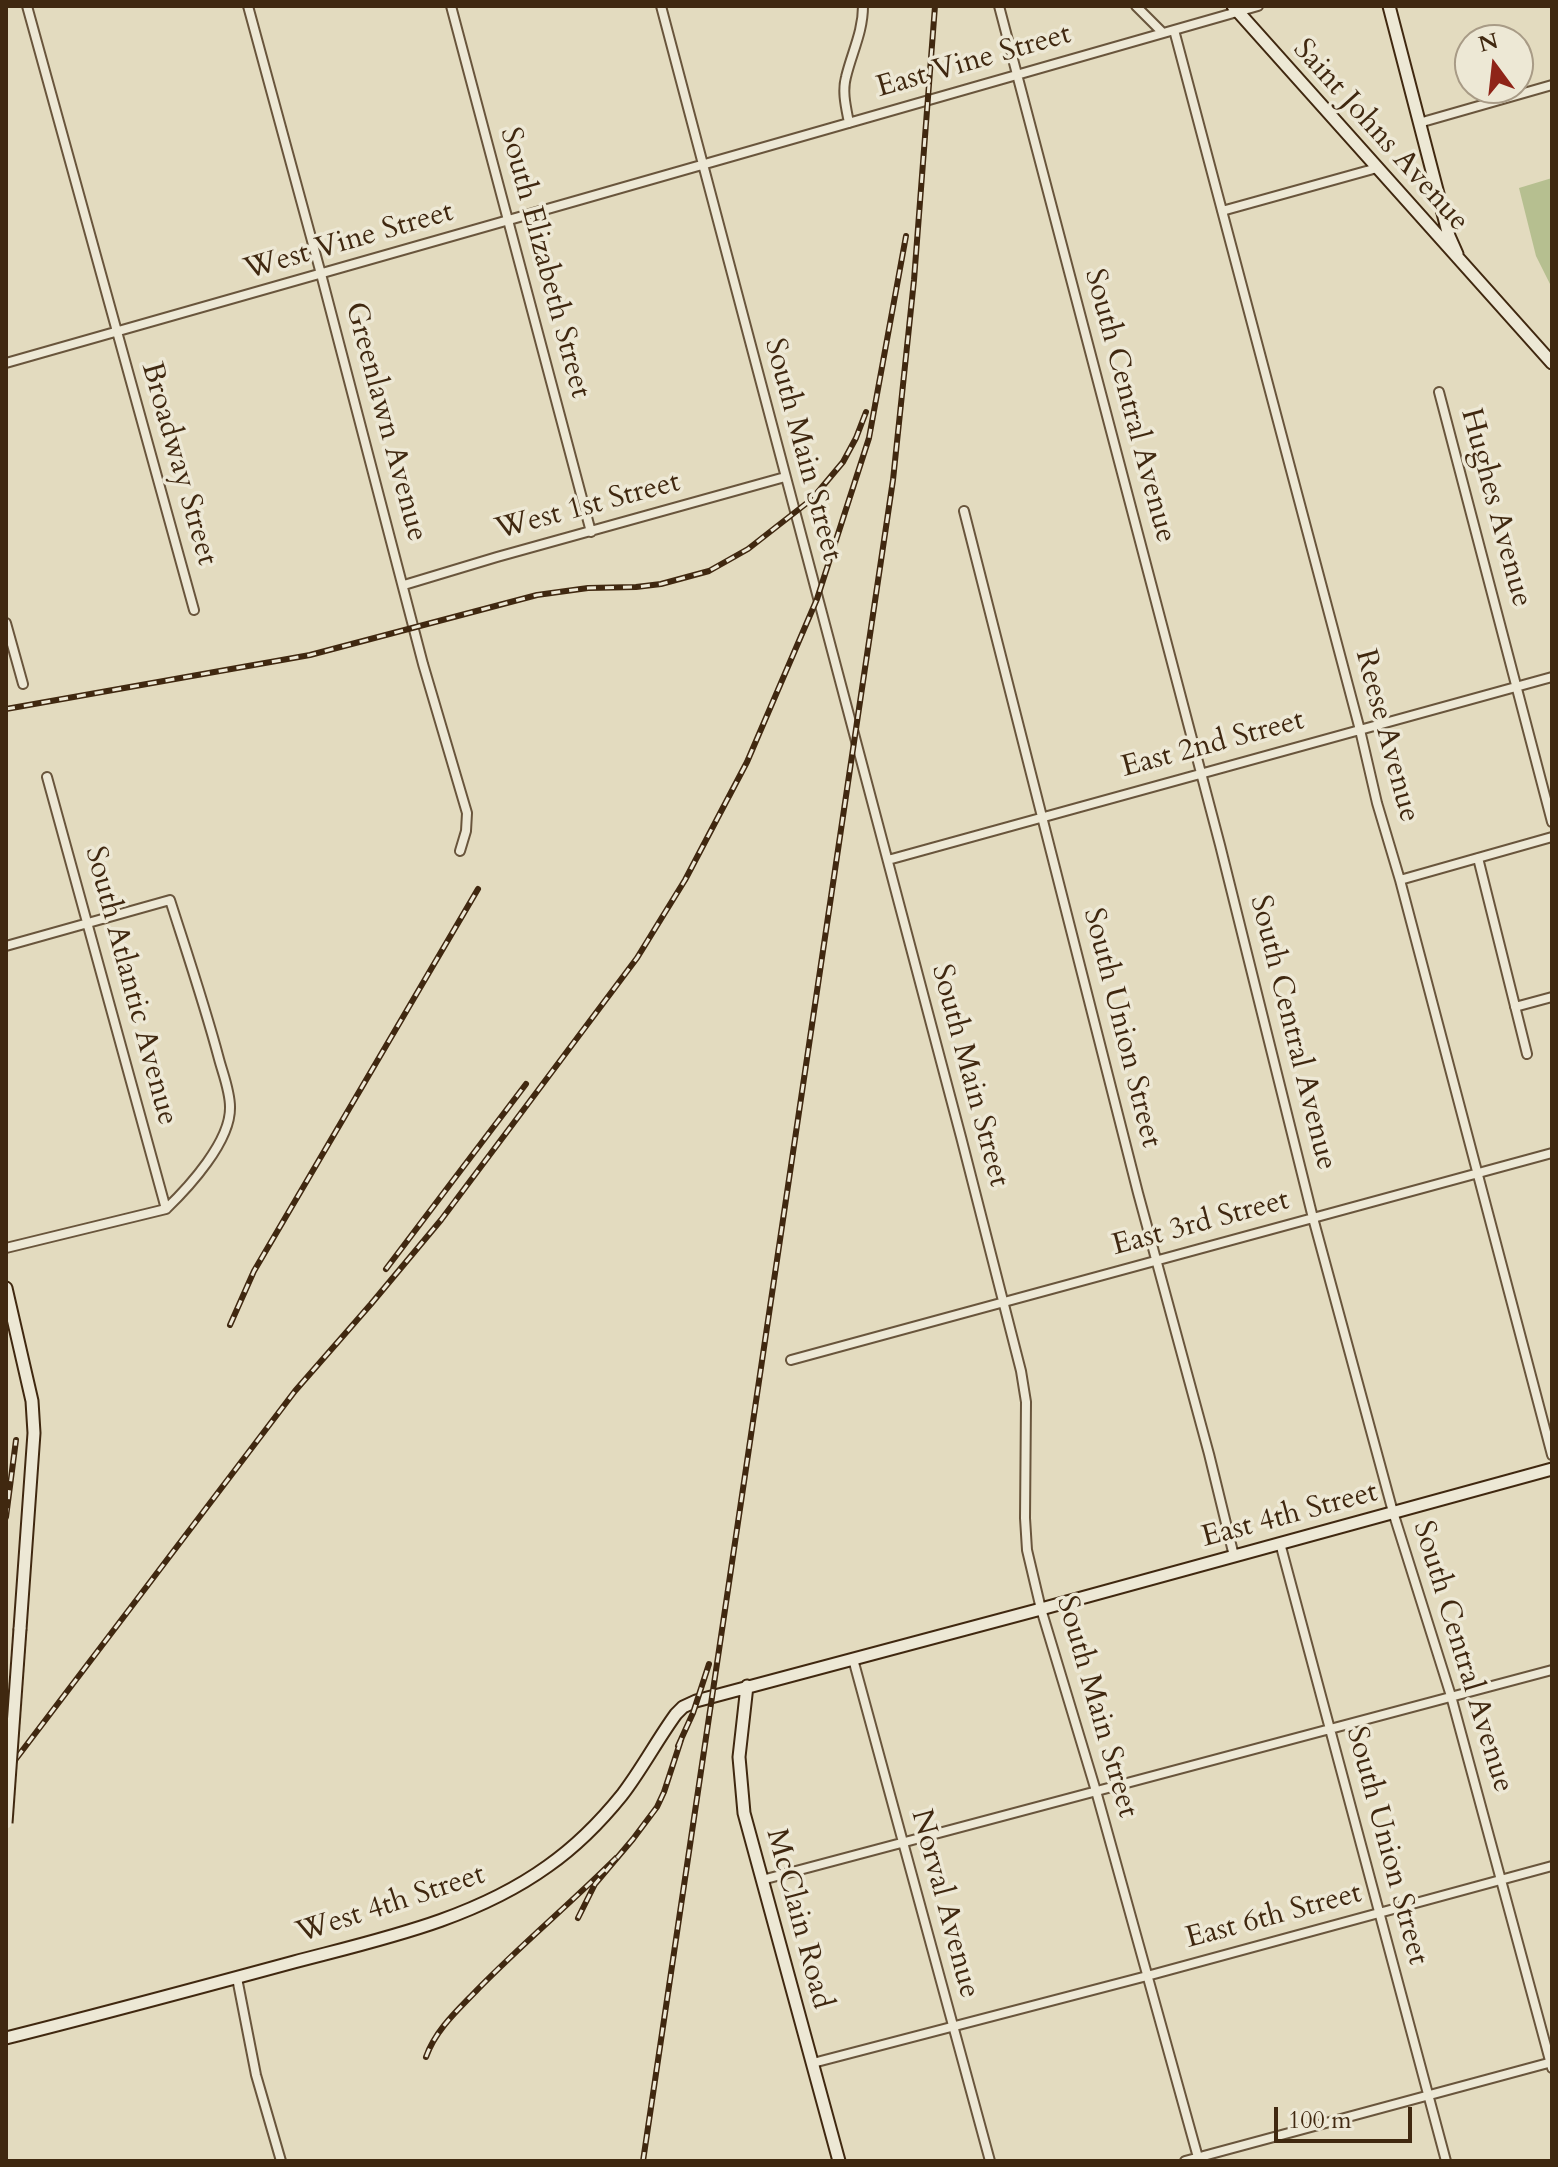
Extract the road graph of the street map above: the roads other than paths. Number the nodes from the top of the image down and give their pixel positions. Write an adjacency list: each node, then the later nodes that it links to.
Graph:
1 (27, 6): 23 (street, Broadway Street)
2 (248, 6): 22 (street, Greenlawn Avenue)
3 (451, 6): 20 (street, South Elizabeth Street)
4 (661, 6): 17 (street, South Main Street)
5 (863, 6): 15 (street)
6 (999, 6): 13 (street, South Central Avenue)
7 (1136, 6): 12 (street)
8 (1258, 6): 10 (street, East Vine Street)
9 (1389, 6): 16 (street)
10 (1235, 9): 11 (street, East Vine Street); 18 (street, Saint Johns Avenue)
11 (1174, 30): 12 (street, East Vine Street); 19 (street, Reese Avenue)
12 (1163, 33): 13 (street, East Vine Street)
13 (1016, 75): 15 (street, East Vine Street); 37 (street, South Central Avenue)
14 (1552, 85): 16 (street)
15 (849, 123): 17 (street, East Vine Street)
16 (1419, 123): 21 (street)
17 (703, 164): 20 (street, West Vine Street); 27 (street, South Main Street)
18 (1377, 168): 19 (street); 21 (street, Saint Johns Avenue)
19 (1222, 211): 36 (street, Reese Avenue)
20 (508, 222): 22 (street, West Vine Street); 29 (street, South Elizabeth Street)
21 (1460, 262): 25 (street, Saint Johns Avenue)
22 (321, 274): 23 (street, West Vine Street); 30 (street, Greenlawn Avenue)
23 (116, 332): 24 (street, West Vine Street); 31 (street, Broadway Street)
24 (6, 363)
25 (1552, 363)
26 (1439, 392): 35 (street, Hughes Avenue)
27 (785, 477): 29 (street, West 1st Street); 44 (street, South Main Street)
28 (964, 511): 39 (street, South Union Street)
29 (591, 532): 30 (street, West 1st Street)
30 (404, 585): 42 (street, Greenlawn Avenue)
31 (194, 610)
32 (6, 623): 34 (street)
33 (1552, 677): 35 (street, East 2nd Street)
34 (23, 684)
35 (1517, 686): 36 (street, East 2nd Street); 40 (street, Hughes Avenue)
36 (1360, 730): 37 (street, East 2nd Street); 45 (street, Reese Avenue)
37 (1201, 773): 39 (street, East 2nd Street); 54 (street, South Central Avenue)
38 (47, 777): 46 (street, South Atlantic Avenue)
39 (1043, 817): 44 (street, East 2nd Street); 56 (street, South Union Street)
40 (1552, 822)
41 (1552, 837): 43 (street)
42 (460, 851)
43 (1478, 858): 45 (street); 49 (street)
44 (888, 860): 58 (street, South Main Street)
45 (1400, 880): 52 (street, Reese Avenue)
46 (88, 924): 47 (street); 53 (street, South Atlantic Avenue); 53 (street)
47 (6, 946)
48 (1552, 997): 49 (street)
49 (1515, 1007): 50 (street)
50 (1527, 1054)
51 (1552, 1153): 52 (street, East 3rd Street)
52 (1477, 1173): 54 (street, East 3rd Street); 60 (street, Reese Avenue)
53 (166, 1209): 55 (street)
54 (1313, 1218): 56 (street, East 3rd Street); 62 (street, South Central Avenue)
55 (6, 1248)
56 (1156, 1261): 58 (street, East 3rd Street); 64 (street, South Union Street)
57 (6, 1288): 72 (street, bridge)
58 (1003, 1304): 59 (street, East 3rd Street); 65 (street, South Main Street)
59 (791, 1360)
60 (1552, 1455)
61 (1552, 1469): 62 (street, East 4th Street)
62 (1393, 1512): 63 (street, East 4th Street); 69 (street, South Central Avenue)
63 (1280, 1543): 64 (street, East 4th Street); 70 (street, South Union Street)
64 (1234, 1556): 65 (street, East 4th Street)
65 (1041, 1609): 66 (street, West 4th Street); 71 (street, South Main Street)
66 (853, 1659): 68 (street, West 4th Street); 73 (street, Norval Avenue)
67 (1552, 1670): 69 (street)
68 (747, 1686): 76 (street, McClain Road); 79 (street, West 4th Street)
69 (1451, 1696): 70 (street); 75 (street, South Central Avenue)
70 (1329, 1729): 71 (street); 77 (street, South Union Street)
71 (1096, 1791): 73 (street); 78 (street, South Main Street)
72 (6, 1823)
73 (902, 1844): 76 (street); 80 (street, Norval Avenue)
74 (1552, 1866): 75 (street, East 6th Street)
75 (1501, 1879): 77 (street, East 6th Street); 83 (street, South Central Avenue)
76 (762, 1880): 82 (street, McClain Road)
77 (1379, 1913): 78 (street, East 6th Street); 84 (street, South Union Street)
78 (1147, 1976): 80 (street, East 6th Street); 85 (street, South Main Street)
79 (237, 1978): 81 (street, West 4th Street); 86 (street)
80 (952, 2027): 82 (street, East 6th Street); 88 (street, Norval Avenue)
81 (6, 2038)
82 (813, 2063): 87 (street, McClain Road)
83 (1551, 2064): 84 (street)
84 (1428, 2095): 85 (street); 90 (street, South Union Street)
85 (1198, 2159): 89 (street)
86 (281, 2161)
87 (839, 2161)
88 (990, 2161)
89 (1185, 2161)
90 (1446, 2161)

